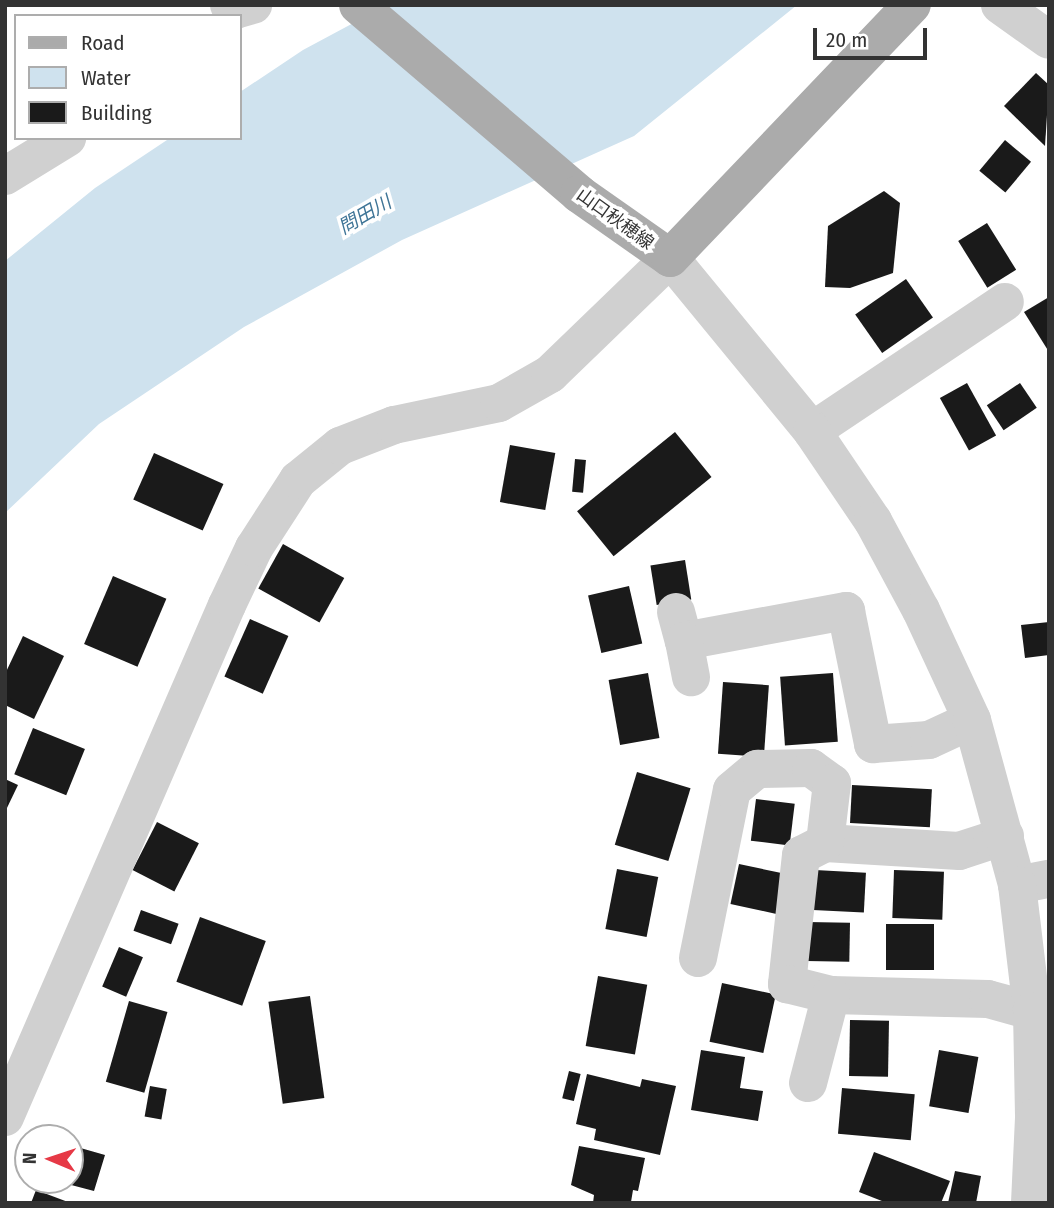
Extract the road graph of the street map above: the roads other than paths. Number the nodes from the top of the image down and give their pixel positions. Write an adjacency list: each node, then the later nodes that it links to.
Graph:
1 (358, 5): 7 (main road, 山口秋穂線)
2 (912, 5): 7 (main road, 山口秋穂線)
3 (1000, 5): 4 (street)
4 (1049, 40)
5 (64, 140): 6 (street)
6 (5, 176)
7 (670, 258): 9 (street); 19 (street)
8 (1005, 302): 9 (street)
9 (812, 430): 11 (street)
10 (684, 643): 11 (street)
11 (972, 720): 12 (street)
12 (1005, 836): 13 (street); 14 (street)
13 (825, 843): 15 (street); 16 (street)
14 (1033, 882): 17 (street)
15 (698, 958)
16 (831, 995): 17 (street); 18 (street)
17 (1031, 1011): 20 (street)
18 (808, 1083)
19 (5, 1117)
20 (1030, 1203)

